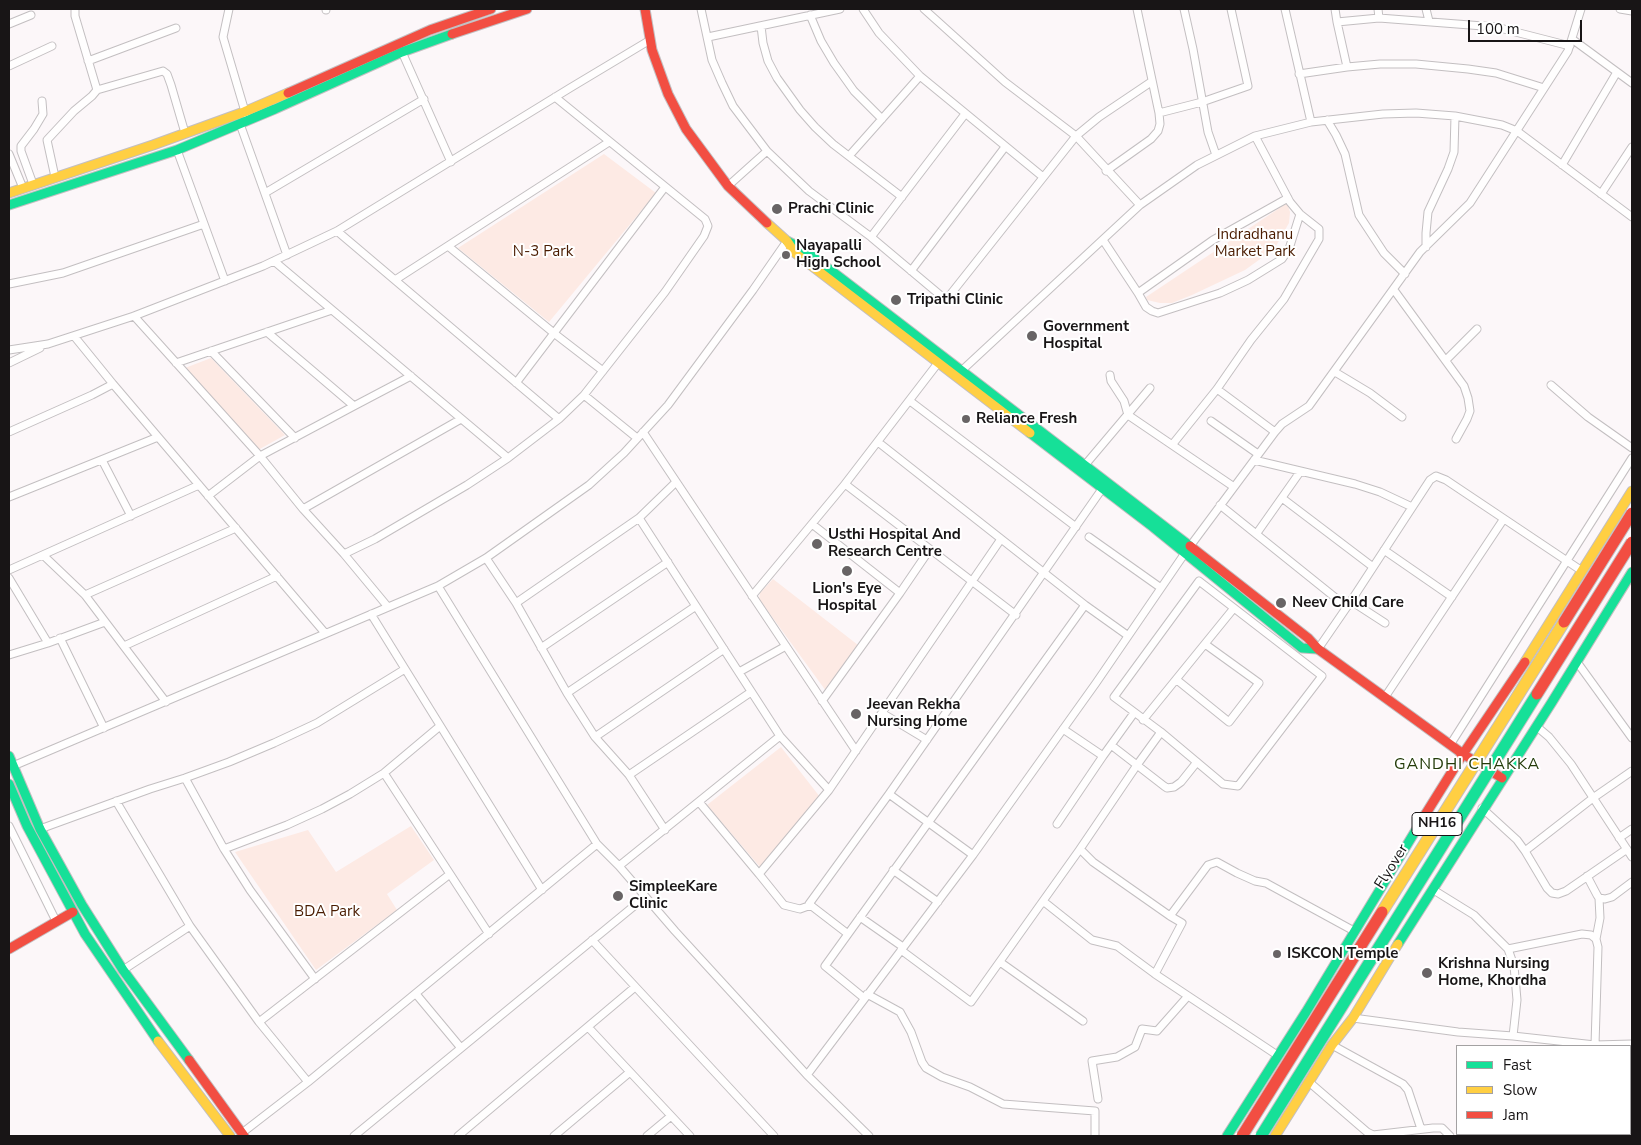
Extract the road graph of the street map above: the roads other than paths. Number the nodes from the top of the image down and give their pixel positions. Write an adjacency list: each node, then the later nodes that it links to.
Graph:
1 (77, 9): 33 (street)
2 (229, 9): 50 (street)
3 (491, 9): 50 (main road)
4 (527, 9): 32 (main road)
5 (645, 9): 29 (main road)
6 (702, 9): 28 (street)
7 (840, 9): 21 (street)
8 (863, 9): 38 (street)
9 (924, 9): 56 (street)
10 (1137, 9): 39 (street)
11 (1184, 9): 46 (street)
12 (1231, 9): 46 (street)
13 (1285, 9): 37 (street)
14 (1335, 9): 23 (street)
15 (1378, 9): 22 (street)
16 (1426, 9): 24 (street)
17 (1581, 9): 30 (street)
18 (1620, 9): 19 (street)
19 (1632, 11)
20 (31, 14): 25 (street)
21 (810, 16): 26 (street); 51 (street)
22 (1379, 18): 23 (street); 24 (street)
23 (1338, 22): 35 (street)
24 (1429, 22): 30 (street)
25 (9, 24)
26 (761, 26): 28 (street); 65 (street)
27 (176, 28): 33 (street)
28 (708, 38): 62 (street)
29 (650, 40): 43 (street); 72 (main road)
30 (1571, 43): 36 (street); 41 (street)
31 (52, 46): 34 (street)
32 (402, 52): 44 (street); 50 (main road)
33 (88, 60): 42 (street)
34 (9, 66)
35 (1346, 67): 37 (street); 41 (street)
36 (1617, 72): 40 (street); 67 (street)
37 (1300, 74): 53 (street)
38 (920, 76): 48 (street); 51 (street)
39 (1151, 82): 47 (street); 56 (street)
40 (1632, 83)
41 (1544, 88): 54 (street)
42 (97, 90): 55 (street); 69 (street)
43 (555, 97): 58 (street); 66 (street)
44 (424, 99): 66 (street); 75 (street)
45 (42, 101): 71 (street)
46 (1202, 102): 47 (street); 64 (street)
47 (1159, 113): 68 (street)
48 (965, 114): 59 (street); 77 (street)
49 (1455, 116): 52 (street); 54 (street); 89 (street)
50 (244, 119): 55 (main road); 61 (main road); 75 (street)
51 (882, 119): 65 (street)
52 (1327, 120): 53 (street); 93 (street)
53 (1311, 122): 57 (street)
54 (1517, 131): 67 (street); 89 (street)
55 (185, 133): 69 (main road)
56 (1076, 136): 68 (street); 70 (street)
57 (1255, 136): 64 (street); 78 (street)
58 (609, 142): 73 (street); 88 (street)
59 (1005, 147): 70 (street); 92 (street)
60 (1632, 147): 76 (street)
61 (177, 150): 79 (main road); 83 (street)
62 (766, 152): 72 (street); 85 (street)
63 (9, 154): 71 (street)
64 (1216, 155): 80 (street)
65 (849, 156): 77 (street)
66 (451, 162): 84 (street)
67 (1562, 165): 76 (street)
68 (1106, 171): 80 (street)
69 (55, 177): 71 (main road)
70 (1043, 177): 92 (street)
71 (28, 186): 74 (main road)
72 (728, 186): 87 (main road)
73 (665, 187): 103 (street); 112 (street)
74 (9, 193)
75 (265, 193): 90 (street)
76 (1601, 194): 82 (street)
77 (902, 197): 85 (street)
78 (1288, 198): 81 (street); 98 (street)
79 (9, 204)
80 (1140, 205): 86 (street)
81 (1300, 214): 98 (street); 121 (street)
82 (1632, 217)
83 (204, 224): 95 (street); 96 (street)
84 (337, 231): 90 (street); 94 (street)
85 (871, 237): 92 (street)
86 (1103, 240): 98 (street); 114 (street)
87 (787, 241): 110 (main road); 114 (main road); 132 (street)
88 (448, 246): 94 (street); 103 (street)
89 (1426, 246): 93 (street)
90 (287, 255): 91 (street)
91 (274, 261): 95 (street); 99 (street)
92 (911, 270)
93 (1406, 274): 97 (street)
94 (395, 280): 117 (street)
95 (225, 281): 100 (street)
96 (9, 284)
97 (1394, 290): 108 (street); 113 (street)
98 (1138, 293)
99 (332, 310): 102 (street); 116 (street)
100 (134, 316): 104 (street); 111 (street)
101 (1477, 329): 108 (street)
102 (267, 332): 107 (street); 124 (street)
103 (555, 334): 112 (street); 117 (street)
104 (74, 336): 105 (street); 118 (street)
105 (48, 344): 106 (street); 109 (street)
106 (9, 350)
107 (211, 351): 111 (street); 134 (street)
108 (1446, 360): 135 (street)
109 (9, 362)
110 (938, 363): 114 (main road); 123 (street)
111 (176, 364): 139 (street)
112 (603, 371): 122 (street)
113 (1334, 372): 126 (street); 131 (street)
114 (959, 373): 144 (main road); 150 (main road)
115 (1110, 375): 125 (street)
116 (411, 376): 124 (street); 127 (street)
117 (516, 383): 128 (street)
118 (113, 384): 130 (street); 133 (street)
119 (1551, 385): 138 (street)
120 (1150, 388): 125 (street)
121 (1217, 390): 131 (street); 137 (street)
122 (584, 395): 128 (street); 132 (street)
123 (910, 401): 136 (street); 163 (street)
124 (354, 406): 134 (street)
125 (1128, 415): 137 (street); 144 (street)
126 (1402, 417)
127 (461, 419): 141 (street); 157 (street)
128 (559, 419): 141 (street)
129 (1212, 421): 140 (street)
130 (9, 432)
131 (1275, 432): 140 (street)
132 (640, 435): 146 (street); 174 (street)
133 (158, 437): 143 (street); 148 (street)
134 (295, 438): 139 (street)
135 (1456, 439)
136 (878, 442): 147 (street); 167 (street)
137 (1172, 445): 149 (street)
138 (1632, 448)
139 (260, 456): 152 (street); 157 (street)
140 (1256, 457): 145 (street); 149 (street)
141 (508, 458): 172 (street)
142 (1632, 458): 175 (street)
143 (102, 460): 153 (street); 159 (street)
144 (1085, 465): 170 (main road)
145 (1300, 472): 154 (street); 156 (street)
146 (676, 482): 160 (street); 189 (street)
147 (845, 484): 162 (street); 169 (street)
148 (199, 485): 152 (street); 159 (street)
149 (1234, 487): 155 (street)
150 (1102, 489): 163 (street); 170 (main road)
151 (1632, 492): 179 (main road)
152 (208, 496): 164 (street)
153 (9, 497)
154 (1282, 498): 165 (street); 177 (street)
155 (1220, 505): 165 (street); 170 (street)
156 (1412, 507): 161 (street); 171 (street)
157 (303, 508): 172 (street)
158 (1632, 513): 332 (main road, Flyover / NH16, bridge)
159 (131, 516): 173 (street)
160 (639, 518): 176 (street); 191 (street)
161 (1503, 520): 175 (street); 190 (street)
162 (812, 524): 187 (street); 189 (street)
163 (1076, 527): 181 (street)
164 (236, 528): 182 (street); 188 (street)
165 (1257, 533): 192 (street)
166 (1089, 537): 186 (street)
167 (1001, 539): 181 (street); 184 (street)
168 (1632, 542): 333 (main road, Flyover / NH16, bridge)
169 (930, 548): 184 (street); 187 (street)
170 (1188, 549): 186 (street); 195 (main road); 212 (main road)
171 (1384, 550): 177 (street); 190 (street)
172 (344, 554): 196 (street)
173 (43, 555): 178 (street); 188 (street)
174 (486, 558): 185 (street); 191 (street)
175 (1566, 560): 179 (street); 236 (street)
176 (668, 562): 194 (street); 210 (street)
177 (1373, 567): 192 (street)
178 (9, 570)
179 (1582, 571): 238 (main road)
180 (1632, 572): 214 (main road)
181 (1044, 573): 193 (street); 199 (street)
182 (277, 576): 203 (street); 208 (street)
183 (9, 578): 206 (street)
184 (973, 581): 199 (street); 223 (street)
185 (438, 586): 196 (street); 262 (street)
186 (1161, 588): 204 (street)
187 (900, 593): 221 (street)
188 (85, 595): 201 (street)
189 (752, 596): 209 (street)
190 (1452, 597): 220 (street)
191 (516, 603): 210 (street)
192 (1349, 604): 202 (street); 212 (street)
193 (1085, 605): 204 (street); 255 (street)
194 (696, 606): 211 (street); 219 (street)
195 (1252, 606): 200 (street); 212 (main road)
196 (388, 607): 198 (street)
197 (1234, 608): 200 (street); 207 (street); 224 (street)
198 (371, 614): 203 (street); 215 (street)
199 (1016, 615): 234 (street)
200 (1244, 616): 241 (street)
201 (105, 622): 205 (street); 208 (street)
202 (1385, 623)
203 (326, 634): 222 (street)
204 (1127, 635): 229 (street)
205 (60, 638): 206 (street); 228 (street)
206 (48, 643): 213 (street)
207 (1205, 644): 217 (street); 217 (street)
208 (124, 646): 222 (street)
209 (786, 646): 216 (street); 221 (street)
210 (541, 648): 219 (street)
211 (724, 649): 216 (street); 232 (street)
212 (1318, 649): 220 (main road)
213 (9, 655)
214 (1577, 662): 227 (main road); 233 (street)
215 (404, 669): 226 (street); 246 (street)
216 (738, 672): 218 (street)
217 (1177, 680): 225 (street)
218 (752, 692): 231 (street); 245 (street)
219 (567, 693): 232 (street)
220 (1385, 697): 236 (main road)
221 (822, 701): 237 (street)
222 (166, 702): 228 (street)
223 (882, 713): 234 (street); 237 (street)
224 (1134, 713): 225 (street); 235 (street)
225 (1143, 720): 230 (street)
226 (440, 726): 244 (street); 276 (street)
227 (1536, 726): 247 (main road); 251 (street)
228 (104, 728): 240 (street)
229 (1063, 729): 239 (street); 267 (street)
230 (1160, 732): 241 (street); 242 (street)
231 (780, 736): 249 (street); 253 (street)
232 (595, 738): 245 (street)
233 (1632, 738)
234 (927, 740): 250 (street)
235 (1111, 745): 239 (street); 242 (street)
236 (1450, 745): 238 (main road)
237 (856, 751): 249 (street)
238 (1463, 754): 247 (main road); 287 (main road)
239 (1103, 756): 256 (street)
240 (11, 761): 259 (main road)
241 (1197, 762): 242 (street)
242 (1136, 765): 264 (street)
243 (1632, 771): 251 (street)
244 (384, 773): 263 (street); 271 (street)
245 (629, 775): 260 (street)
246 (185, 778): 252 (street); 263 (street)
247 (1502, 778): 254 (main road)
248 (9, 784): 282 (main road)
249 (829, 790): 272 (street)
250 (889, 794): 255 (street); 281 (street)
251 (1593, 798): 261 (street); 266 (street)
252 (116, 801): 259 (street); 286 (street)
253 (699, 802): 260 (street); 272 (street)
254 (1482, 808): 266 (street); 275 (main road)
255 (929, 823): 267 (street); 270 (street)
256 (1057, 824)
257 (9, 826): 285 (street)
258 (1632, 828): 261 (street)
259 (40, 829): 296 (main road)
260 (665, 830): 269 (street)
261 (1620, 838): 265 (street)
262 (597, 844): 269 (street); 276 (street)
263 (224, 848): 298 (street)
264 (1080, 849): 279 (street); 283 (street)
265 (1627, 849): 268 (street); 273 (street)
266 (1526, 851): 273 (street)
267 (973, 855): 280 (street)
268 (1632, 857)
269 (619, 866): 277 (street)
270 (894, 870): 280 (street); 284 (street)
271 (450, 874): 288 (street); 298 (street)
272 (759, 874): 281 (street)
273 (1587, 876): 278 (street)
274 (1632, 882): 278 (street)
275 (1432, 889): 294 (street); 303 (main road)
276 (542, 890): 288 (street)
277 (645, 897): 291 (street); 314 (street)
278 (1599, 898): 290 (street)
279 (1043, 901): 295 (street); 297 (street)
280 (938, 902): 293 (street)
281 (811, 906): 289 (street)
282 (72, 912): 285 (main road); 319 (main road)
283 (1170, 916): 287 (street); 297 (street)
284 (860, 917): 289 (street); 293 (street)
285 (56, 921): 292 (main road)
286 (190, 926): 296 (street); 305 (street)
287 (1354, 931): 312 (main road)
288 (488, 934): 300 (street)
289 (848, 934): 301 (street)
290 (1596, 938): 294 (street); 310 (street)
291 (592, 940): 299 (street); 311 (street)
292 (9, 949)
293 (902, 949): 295 (street); 301 (street)
294 (1508, 949): 307 (street)
295 (1000, 962): 304 (street)
296 (123, 970): 319 (main road)
297 (1155, 974): 302 (street)
298 (315, 978): 305 (street)
299 (635, 987): 306 (street); 328 (street)
300 (416, 994): 311 (street); 315 (street)
301 (866, 996): 314 (street); 330 (street)
302 (1188, 996): 312 (street); 317 (street)
303 (1353, 1018): 307 (street); 309 (main road)
304 (1083, 1021)
305 (260, 1022): 315 (street)
306 (588, 1027): 313 (street); 324 (street)
307 (1513, 1036): 310 (street)
308 (1632, 1044): 310 (street)
309 (1332, 1045): 316 (main road); 320 (street)
310 (1595, 1045)
311 (461, 1048): 323 (street)
312 (1277, 1055): 331 (main road)
313 (630, 1072): 318 (street); 325 (street)
314 (807, 1075): 329 (street)
315 (308, 1082): 321 (street)
316 (1309, 1082): 320 (street); 334 (main road)
317 (1098, 1099)
318 (671, 1116): 326 (street); 327 (street)
319 (226, 1122): 321 (main road); 322 (main road)
320 (1421, 1129): 335 (street)
321 (243, 1135)
322 (230, 1136)
323 (354, 1136)
324 (458, 1136)
325 (554, 1136)
326 (647, 1136)
327 (690, 1136)
328 (774, 1136)
329 (869, 1136)
330 (1095, 1136)
331 (1227, 1136)
332 (1242, 1136)
333 (1261, 1136)
334 (1274, 1136)
335 (1450, 1136)

